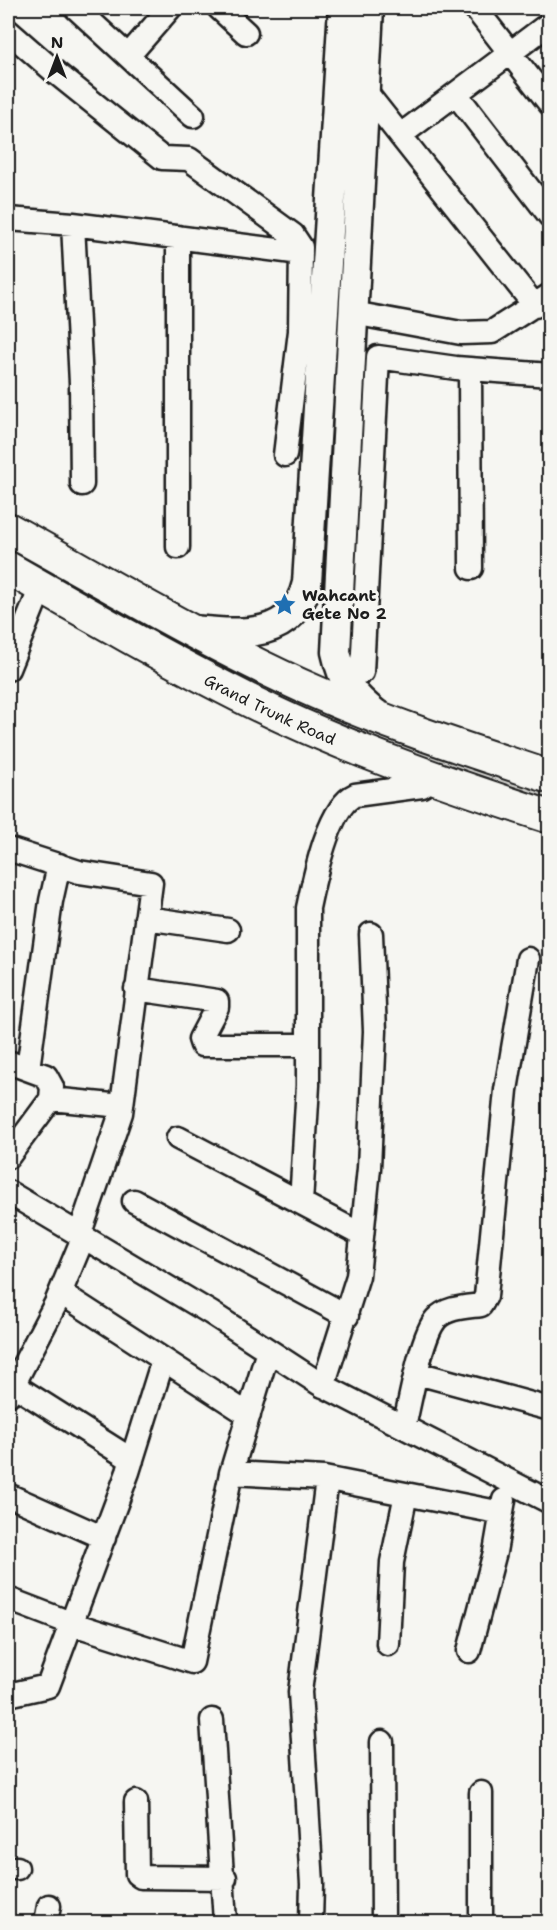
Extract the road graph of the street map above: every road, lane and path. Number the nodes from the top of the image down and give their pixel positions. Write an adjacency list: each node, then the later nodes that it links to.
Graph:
1 (76, 8): 11 (street)
2 (170, 8): 11 (street)
3 (219, 8): 9 (street)
4 (343, 8): 20 (main road)
5 (369, 8): 12 (main road)
6 (475, 8): 10 (street)
7 (549, 23): 10 (street)
8 (8, 31): 22 (street)
9 (246, 33)
10 (510, 52): 13 (street); 14 (street)
11 (128, 56): 15 (street)
12 (365, 91): 16 (street); 20 (main road)
13 (456, 94): 16 (street); 17 (street)
14 (549, 104)
15 (193, 116)
16 (402, 134): 23 (street)
17 (549, 216)
18 (8, 219): 19 (street)
19 (73, 224): 21 (street); 28 (street)
20 (344, 229): 24 (main road); 34 (main road)
21 (178, 237): 22 (street); 30 (street)
22 (301, 253): 27 (street)
23 (542, 301): 24 (street)
24 (353, 313): 37 (main road)
25 (470, 369): 26 (street); 32 (street); 36 (street)
26 (549, 375)
27 (285, 455)
28 (82, 484)
29 (8, 529): 34 (highway, Grand Trunk Road)
30 (178, 547)
31 (8, 568): 33 (highway, Grand Trunk Road)
32 (471, 568)
33 (41, 587): 35 (street); 38 (highway, Grand Trunk Road)
34 (190, 630): 37 (highway, Grand Trunk Road)
35 (8, 669)
36 (362, 672)
37 (381, 719): 39 (highway, Grand Trunk Road)
38 (434, 777): 40 (highway, Grand Trunk Road); 48 (street)
39 (549, 777)
40 (549, 817)
41 (8, 849): 42 (street)
42 (59, 865): 43 (street); 49 (street)
43 (146, 918): 44 (street); 47 (street)
44 (228, 930)
45 (371, 934): 57 (street)
46 (528, 959): 63 (street)
47 (136, 989): 48 (street); 51 (street)
48 (308, 1045): 56 (street)
49 (18, 1066): 50 (street)
50 (51, 1099): 51 (street); 53 (street)
51 (122, 1106): 58 (street)
52 (178, 1138): 56 (street)
53 (8, 1157)
54 (8, 1192): 58 (street)
55 (134, 1201): 60 (street)
56 (301, 1203): 57 (street)
57 (362, 1235): 60 (street)
58 (81, 1237): 59 (street); 61 (street)
59 (61, 1293): 62 (street); 65 (street)
60 (347, 1316): 64 (street)
61 (268, 1351): 64 (street); 67 (street)
62 (163, 1360): 67 (street); 69 (street)
63 (417, 1373): 66 (street); 68 (street)
64 (323, 1386): 68 (street)
65 (10, 1390): 69 (street)
66 (549, 1409)
67 (249, 1415): 70 (street)
68 (404, 1427): 72 (street)
69 (132, 1460): 77 (street)
70 (231, 1473): 71 (street); 79 (street)
71 (327, 1479): 73 (street); 89 (street)
72 (507, 1481): 75 (street); 76 (street)
73 (406, 1494): 76 (street); 80 (street)
74 (8, 1495): 77 (street)
75 (549, 1502)
76 (502, 1513): 81 (street)
77 (104, 1538): 79 (street)
78 (8, 1599): 79 (street)
79 (73, 1624): 82 (street)
80 (388, 1644)
81 (469, 1651)
82 (8, 1695)
83 (212, 1720): 87 (street)
84 (382, 1742): 90 (street)
85 (481, 1793): 91 (street)
86 (136, 1802): 87 (street)
87 (225, 1878): 88 (street)
88 (225, 1923)
89 (311, 1923)
90 (383, 1923)
91 (481, 1923)

